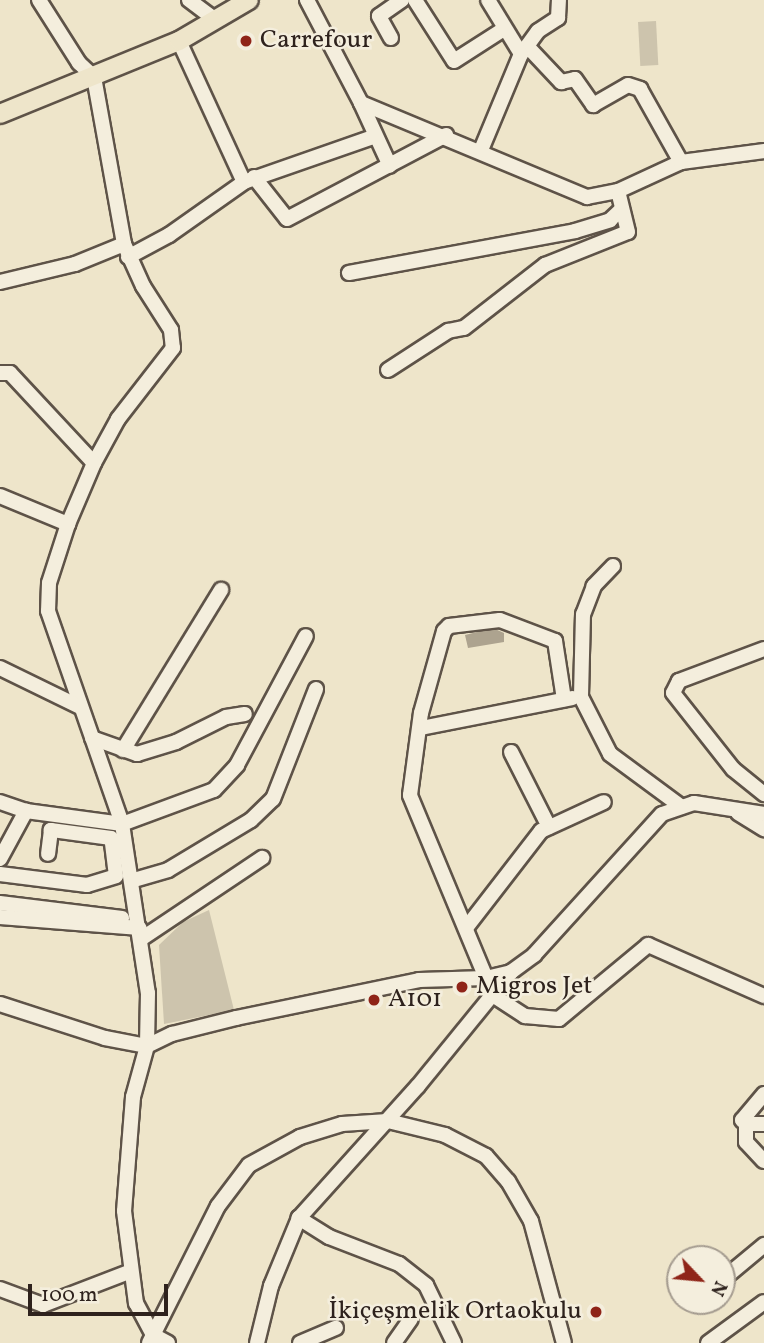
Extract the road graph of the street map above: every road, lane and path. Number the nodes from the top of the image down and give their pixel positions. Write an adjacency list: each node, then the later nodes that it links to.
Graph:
1 (39, 0): 14 (street)
2 (189, 0): 9 (street)
3 (249, 0): 9 (main road)
4 (307, 0): 15 (street)
5 (402, 0): 11 (street)
6 (415, 0): 10 (street)
7 (488, 0): 10 (street)
8 (559, 0): 13 (street)
9 (216, 20): 12 (main road)
10 (504, 29): 13 (street)
11 (391, 38)
12 (179, 41): 14 (main road); 23 (street)
13 (524, 50): 19 (street); 21 (street)
14 (94, 77): 16 (main road); 26 (street)
15 (361, 103): 17 (street); 18 (street)
16 (1, 113)
17 (446, 135): 19 (street); 22 (street)
18 (373, 137): 22 (street); 23 (street)
19 (481, 150): 24 (street)
20 (764, 151): 21 (street)
21 (681, 162): 24 (street)
22 (390, 166): 23 (street)
23 (249, 180): 26 (street)
24 (618, 191): 25 (street)
25 (622, 209): 27 (street); 29 (street)
26 (126, 251): 28 (street); 31 (street)
27 (349, 273)
28 (0, 282)
29 (388, 370)
30 (0, 373): 31 (street)
31 (94, 463): 33 (street)
32 (0, 496): 33 (street)
33 (68, 524): 42 (street)
34 (612, 566): 40 (street)
35 (221, 590): 46 (street)
36 (306, 636): 55 (street)
37 (764, 649): 48 (street)
38 (0, 668): 42 (street)
39 (316, 689): 62 (street)
40 (581, 697): 41 (street); 51 (street)
41 (564, 699): 44 (street); 44 (street)
42 (80, 707): 45 (street)
43 (245, 714): 46 (street)
44 (421, 728): 66 (street)
45 (92, 738): 46 (street); 55 (street)
46 (123, 750)
47 (511, 752): 56 (street)
48 (764, 794)
49 (0, 802): 53 (street)
50 (604, 802): 56 (street)
51 (682, 807): 52 (street); 68 (street)
52 (731, 809): 54 (street); 57 (street)
53 (26, 811): 55 (street); 60 (street)
54 (764, 814)
55 (122, 824): 62 (street)
56 (549, 827): 66 (street)
57 (764, 829)
58 (48, 853): 61 (street)
59 (262, 858): 67 (street)
60 (0, 859)
61 (0, 874)
62 (134, 880): 67 (street)
63 (0, 903): 65 (street)
64 (0, 917): 67 (street)
65 (122, 918)
66 (466, 928): 69 (street)
67 (141, 933): 73 (street)
68 (511, 972): 69 (street); 70 (street)
69 (486, 978): 73 (street)
70 (494, 996): 71 (street); 75 (street)
71 (764, 996)
72 (0, 1004): 73 (street)
73 (147, 1046): 82 (street)
74 (764, 1094): 76 (street)
75 (388, 1121): 79 (street); 87 (street); 93 (street)
76 (746, 1124): 77 (street); 78 (street)
77 (764, 1124)
78 (764, 1161)
79 (299, 1218): 89 (street); 92 (street)
80 (764, 1245): 81 (street)
81 (736, 1268)
82 (131, 1271): 83 (street); 87 (street)
83 (0, 1289)
84 (764, 1301): 94 (street)
85 (411, 1319): 91 (street)
86 (336, 1328): 90 (street)
87 (153, 1340): 88 (street)
88 (168, 1343)
89 (257, 1343)
90 (300, 1343)
91 (394, 1343)
92 (454, 1343)
93 (564, 1343)
94 (708, 1343)

